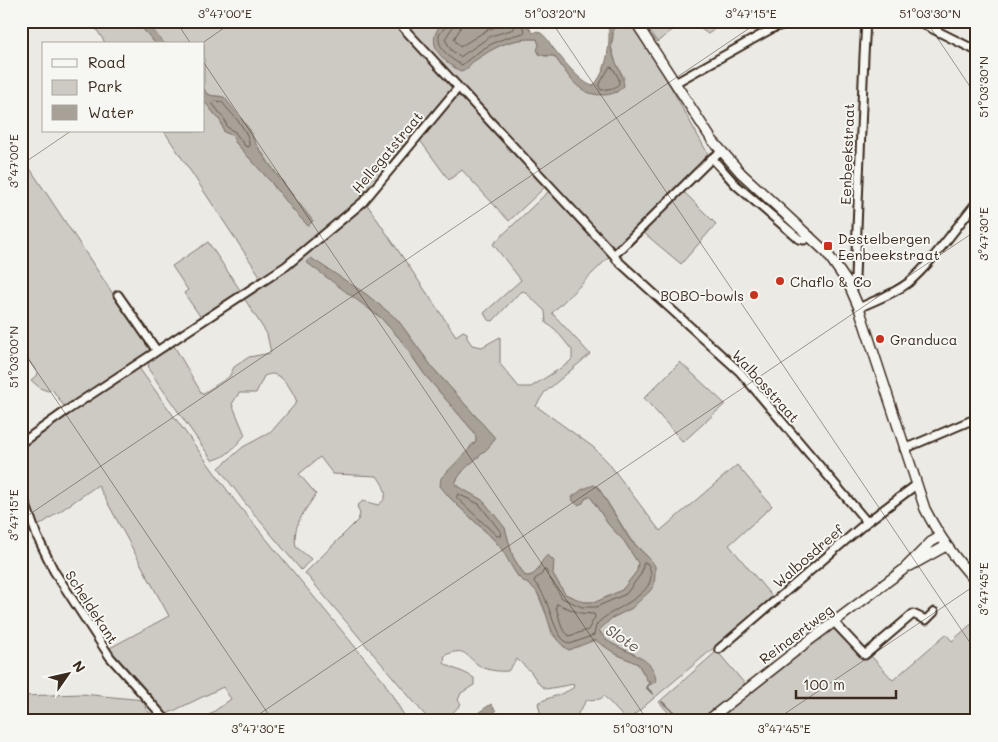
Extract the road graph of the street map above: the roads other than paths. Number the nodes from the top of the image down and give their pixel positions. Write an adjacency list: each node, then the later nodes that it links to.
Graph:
1 (397, 21): 8 (street)
2 (635, 21): 7 (main road)
3 (794, 21): 7 (street)
4 (866, 21): 14 (street, Eenbeekstraat)
5 (917, 21): 6 (street)
6 (977, 51)
7 (675, 83): 9 (main road)
8 (458, 88): 13 (street); 17 (street, Hellegatstraat)
9 (722, 152): 10 (street); 12 (main road)
10 (712, 158): 12 (street); 13 (street)
11 (977, 202): 16 (street)
12 (810, 236): 14 (main road)
13 (614, 255): 23 (street, Walbosstraat)
14 (849, 285): 16 (main road)
15 (118, 295): 17 (street)
16 (859, 308): 20 (main road)
17 (157, 351): 19 (street, Hellegatstraat)
18 (977, 418): 20 (street)
19 (21, 443)
20 (904, 449): 21 (main road)
21 (916, 485): 23 (street, Walbosdreef); 24 (main road)
22 (21, 491): 31 (street, Scheldekant)
23 (867, 522): 30 (street, Walbosdreef)
24 (937, 538): 25 (main road); 26 (main road, Reinaertweg)
25 (944, 547): 26 (main road, Reinaertweg); 27 (main road)
26 (903, 570): 29 (main road, Reinaertweg)
27 (977, 583)
28 (934, 612): 29 (street)
29 (834, 622): 32 (main road, Reinaertweg)
30 (719, 649)
31 (167, 721)
32 (707, 721)

